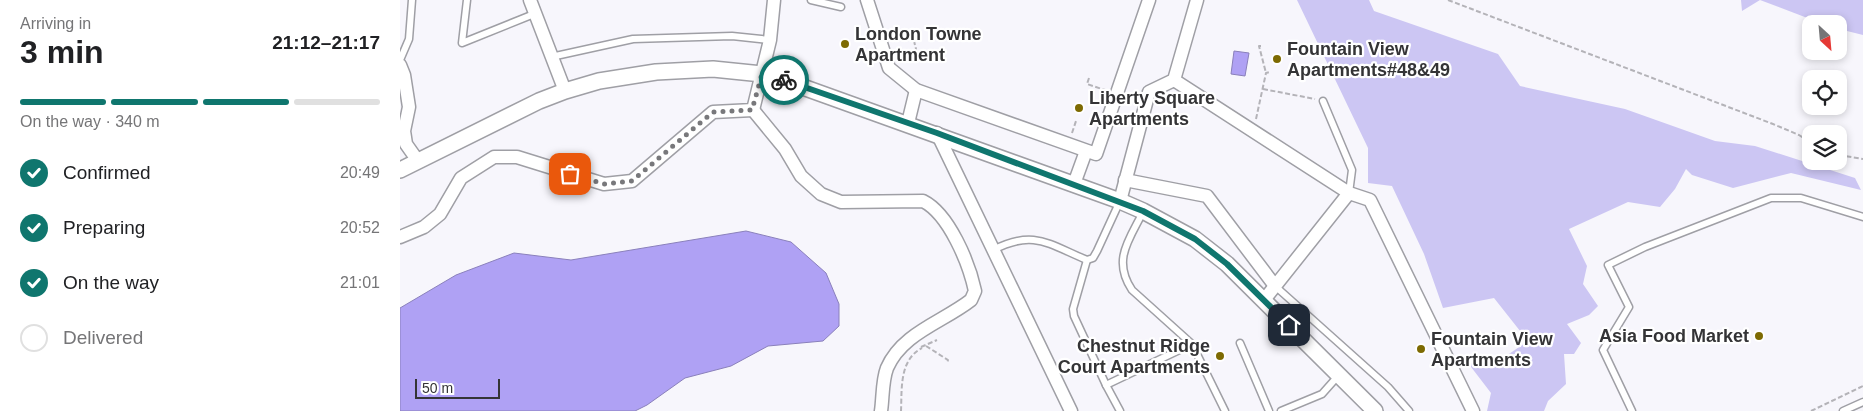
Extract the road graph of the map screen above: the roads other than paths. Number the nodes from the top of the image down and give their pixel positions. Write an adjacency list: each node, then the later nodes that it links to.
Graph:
1 (412, 0): 13 (lane)
2 (467, 0): 10 (lane)
3 (530, 0): 10 (street)
4 (774, 0): 11 (street)
5 (811, 0): 9 (lane)
6 (867, 0): 18 (street)
7 (1148, 0): 24 (street)
8 (1197, 0): 16 (street)
9 (841, 7)
10 (534, 14): 12 (street)
11 (770, 40): 12 (lane); 15 (street)
12 (551, 57): 17 (street)
13 (400, 60)
14 (400, 65): 22 (street)
15 (762, 74): 17 (street); 20 (street); 21 (street)
16 (1174, 80): 27 (street); 29 (street)
17 (566, 90): 25 (street)
18 (916, 90): 21 (street); 24 (street)
19 (1323, 101): 29 (lane)
20 (752, 110): 33 (street); 43 (street)
21 (908, 123): 23 (street)
22 (402, 132): 25 (street)
23 (937, 133): 28 (street); 34 (street)
24 (1086, 151): 28 (street)
25 (418, 161): 26 (street)
26 (400, 170)
27 (1125, 180): 30 (street); 36 (street)
28 (1074, 184): 30 (street)
29 (1349, 192): 36 (street); 51 (street)
30 (1120, 201): 31 (street); 35 (lane)
31 (1143, 211): 37 (street); 39 (lane)
32 (1863, 217): 52 (lane)
33 (400, 237)
34 (993, 250): 35 (lane); 44 (street)
35 (1087, 260): 41 (lane)
36 (1275, 286): 37 (street); 50 (lane)
37 (1264, 300): 40 (street)
38 (1240, 342): 47 (lane)
39 (1192, 344): 41 (lane); 46 (lane)
40 (1339, 376): 48 (lane); 49 (street)
41 (1106, 385): 45 (lane)
42 (1863, 402): 53 (lane)
43 (881, 411)
44 (1072, 411)
45 (1120, 411)
46 (1225, 411)
47 (1269, 411)
48 (1281, 411)
49 (1375, 411)
50 (1409, 411)
51 (1473, 411)
52 (1632, 411)
53 (1843, 411)

